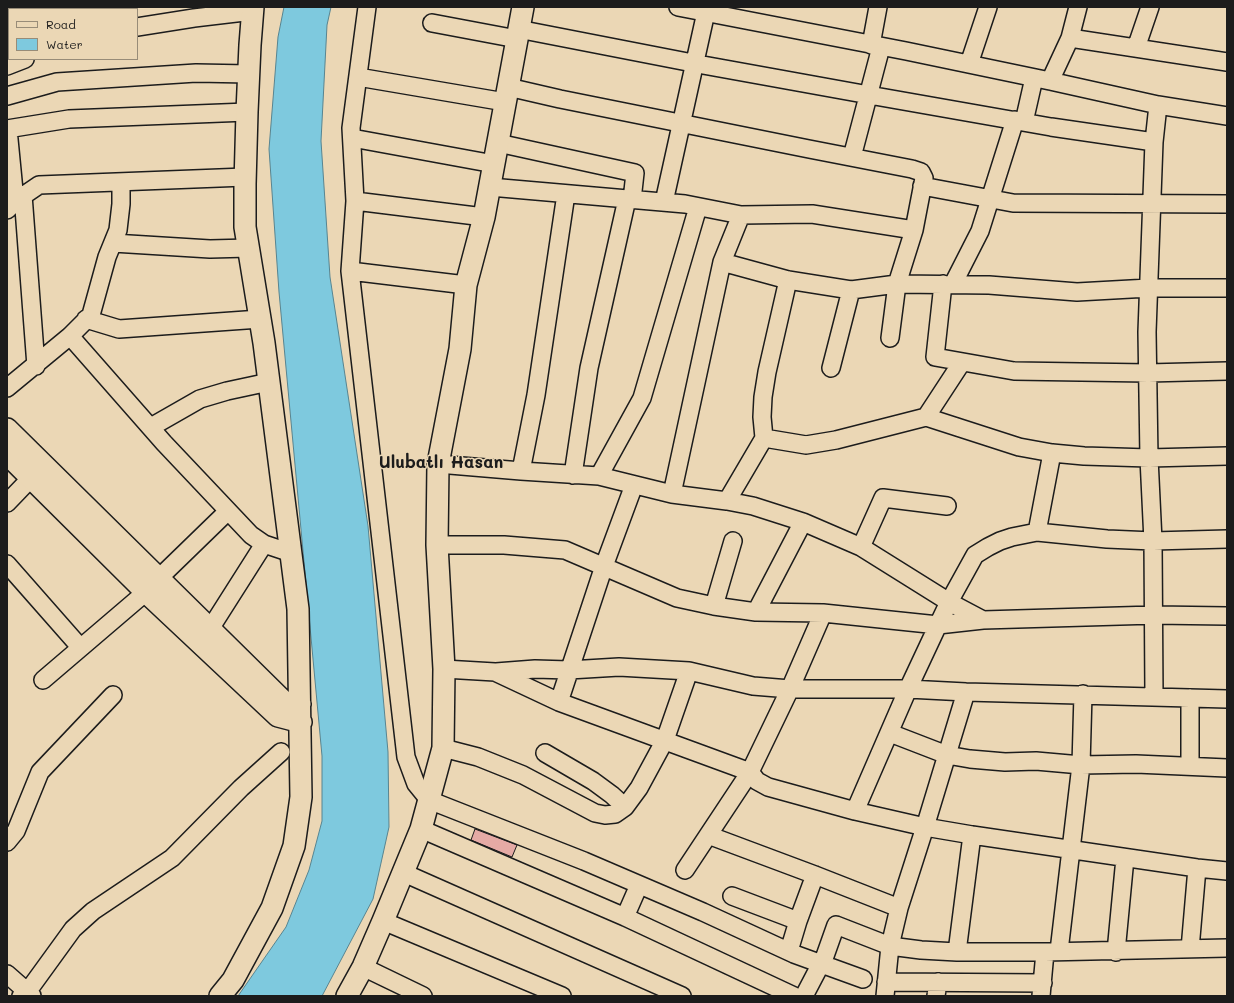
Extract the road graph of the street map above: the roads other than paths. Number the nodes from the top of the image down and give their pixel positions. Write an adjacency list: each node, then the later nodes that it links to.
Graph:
1 (367, 7): 23 (street)
2 (522, 7): 13 (main road)
3 (678, 7): 9 (street)
4 (878, 7): 15 (street)
5 (988, 7): 20 (street)
6 (1078, 7): 14 (street)
7 (1150, 7): 16 (street)
8 (253, 9): 12 (street); 22 (main road)
9 (706, 12): 10 (street); 19 (street)
10 (739, 13): 15 (street)
11 (432, 23): 13 (street)
12 (138, 27)
13 (517, 34): 19 (street); 25 (main road)
14 (1070, 38): 16 (street); 24 (street)
15 (876, 46): 20 (street); 26 (street)
16 (1136, 48): 18 (street)
17 (22, 60): 21 (street)
18 (1227, 62)
19 (695, 64): 26 (street); 32 (street)
20 (969, 64): 24 (street)
21 (7, 66)
22 (249, 74): 27 (street); 29 (main road)
23 (358, 77): 25 (street); 34 (street)
24 (1042, 79): 28 (street); 31 (street)
25 (507, 94): 32 (street); 36 (main road)
26 (869, 95): 31 (street); 37 (street)
27 (7, 96)
28 (1158, 105): 30 (street); 35 (street)
29 (247, 112): 33 (street); 39 (main road)
30 (1227, 116)
31 (1019, 121): 35 (street); 45 (street)
32 (682, 122): 37 (street); 48 (street)
33 (7, 129): 47 (street)
34 (352, 138): 38 (street); 46 (street)
35 (1154, 142): 49 (street)
36 (498, 143): 38 (main road); 44 (street)
37 (852, 157): 41 (street)
38 (494, 164): 42 (main road)
39 (245, 177): 40 (street); 56 (main road)
40 (121, 182): 47 (street); 55 (street)
41 (922, 186): 45 (street); 54 (street)
42 (490, 187): 43 (street); 53 (main road)
43 (566, 194): 44 (street); 86 (street)
44 (630, 199): 48 (street); 87 (street)
45 (990, 200): 49 (street); 61 (street)
46 (355, 201): 53 (street); 58 (street)
47 (15, 202): 71 (street)
48 (664, 202): 51 (street)
49 (1152, 204): 50 (street); 63 (street)
50 (1227, 204)
51 (698, 207): 52 (street); 88 (street)
52 (741, 215): 54 (street); 57 (street)
53 (484, 217): 62 (main road)
54 (914, 230): 60 (street)
55 (113, 243): 56 (street); 66 (street)
56 (249, 248): 67 (main road)
57 (722, 262): 59 (street); 91 (street)
58 (350, 271): 62 (street); 143 (street)
59 (788, 280): 65 (street); 80 (street)
60 (897, 284): 61 (street); 65 (street); 69 (street)
61 (948, 284): 63 (street); 70 (street)
62 (466, 285): 85 (main road)
63 (1149, 288): 64 (street); 74 (street)
64 (1227, 288)
65 (851, 290): 72 (street)
66 (86, 319): 67 (street); 68 (street)
67 (260, 319): 75 (main road)
68 (70, 336): 71 (street); 78 (street)
69 (890, 338)
70 (962, 362): 74 (street); 77 (street)
71 (36, 366): 76 (street)
72 (831, 368)
73 (1227, 371): 74 (street)
74 (1148, 373): 84 (street)
75 (269, 382): 78 (street); 104 (main road)
76 (7, 388)
77 (926, 417): 80 (street); 81 (street)
78 (151, 428): 95 (street)
79 (7, 430): 107 (main road)
80 (764, 438): 92 (street)
81 (1052, 453): 84 (street); 97 (street)
82 (7, 454): 89 (main road)
83 (1227, 456): 84 (street)
84 (1149, 458): 100 (street)
85 (438, 464): 86 (street); 102 (main road)
86 (521, 471): 87 (street)
87 (573, 475): 88 (street)
88 (599, 476): 90 (street)
89 (31, 478): 93 (street); 107 (main road)
90 (634, 485): 91 (street); 106 (street)
91 (672, 494): 92 (street)
92 (728, 501): 96 (street)
93 (7, 504)
94 (947, 506): 103 (street)
95 (228, 511): 101 (street); 107 (street)
96 (803, 522): 103 (street); 110 (street)
97 (1037, 532): 100 (street); 108 (street)
98 (1227, 539): 100 (street)
99 (733, 541): 109 (street)
100 (1153, 541): 112 (street)
101 (264, 544): 104 (street); 116 (street)
102 (437, 545): 106 (street); 118 (main road)
103 (861, 547): 108 (street)
104 (291, 553): 132 (main road)
105 (7, 564): 117 (street)
106 (604, 566): 109 (street); 119 (street)
107 (153, 585): 116 (main road); 117 (street); 132 (main road)
108 (949, 602): 114 (street); 115 (street)
109 (714, 606): 110 (street)
110 (756, 612): 111 (street)
111 (824, 613): 115 (street); 123 (street)
112 (1154, 615): 113 (street); 114 (street); 128 (street)
113 (1227, 616)
114 (984, 620): 115 (street)
115 (938, 625): 124 (street)
116 (210, 629): 132 (main road)
117 (80, 647): 122 (street)
118 (444, 669): 121 (street); 135 (main road)
119 (569, 670): 120 (street); 121 (street); 131 (street)
120 (689, 671): 123 (street); 134 (street)
121 (495, 672): 131 (street)
122 (43, 680)
123 (790, 689): 124 (street); 142 (street)
124 (908, 689): 125 (street); 133 (street)
125 (966, 692): 126 (street); 138 (street)
126 (1083, 694): 128 (street); 139 (street)
127 (113, 695): 150 (street)
128 (1154, 697): 129 (street)
129 (1190, 698): 130 (street); 140 (street)
130 (1227, 699)
131 (559, 702): 134 (street)
132 (300, 713): 180 (main road)
133 (890, 733): 138 (street); 145 (street)
134 (665, 740): 142 (street); 144 (street)
135 (443, 748): 143 (main road); 144 (street)
136 (281, 752): 179 (street)
137 (545, 753): 144 (street)
138 (947, 755): 139 (street); 146 (street)
139 (1081, 765): 140 (street); 151 (street)
140 (1190, 766): 141 (street)
141 (1227, 768)
142 (750, 772): 145 (street); 148 (street)
143 (430, 800): 147 (main road); 158 (street)
144 (625, 807)
145 (855, 811): 146 (street)
146 (925, 827): 149 (street); 160 (street)
147 (421, 829): 156 (main road); 161 (street)
148 (708, 835): 154 (street); 157 (street)
149 (972, 835): 151 (street); 168 (street)
150 (7, 842)
151 (1071, 850): 152 (street); 169 (street)
152 (1125, 858): 153 (street); 170 (street)
153 (1197, 868): 155 (street); 166 (street)
154 (685, 870)
155 (1227, 871)
156 (404, 873): 162 (main road); 184 (street)
157 (815, 874): 160 (street); 163 (street)
158 (639, 885): 161 (street); 167 (street)
159 (732, 896): 163 (street)
160 (899, 908): 164 (street)
161 (625, 917): 185 (street)
162 (383, 921): 172 (main road); 183 (street)
163 (798, 921): 167 (street)
164 (890, 946): 168 (street); 171 (street); 175 (street)
165 (1227, 948): 166 (street)
166 (1190, 950): 170 (street)
167 (789, 951): 171 (street)
168 (957, 952): 169 (street)
169 (1052, 952): 170 (street); 178 (street)
170 (1116, 952)
171 (821, 963): 174 (street); 186 (street)
172 (363, 967): 181 (main road); 182 (street)
173 (7, 974): 179 (street)
174 (863, 979)
175 (885, 989): 176 (street)
176 (937, 989): 177 (street)
177 (991, 989): 178 (street)
178 (1042, 989)
179 (27, 994)
180 (220, 996)
181 (347, 996)
182 (423, 996)
183 (562, 996)
184 (682, 996)
185 (794, 996)
186 (804, 996)

